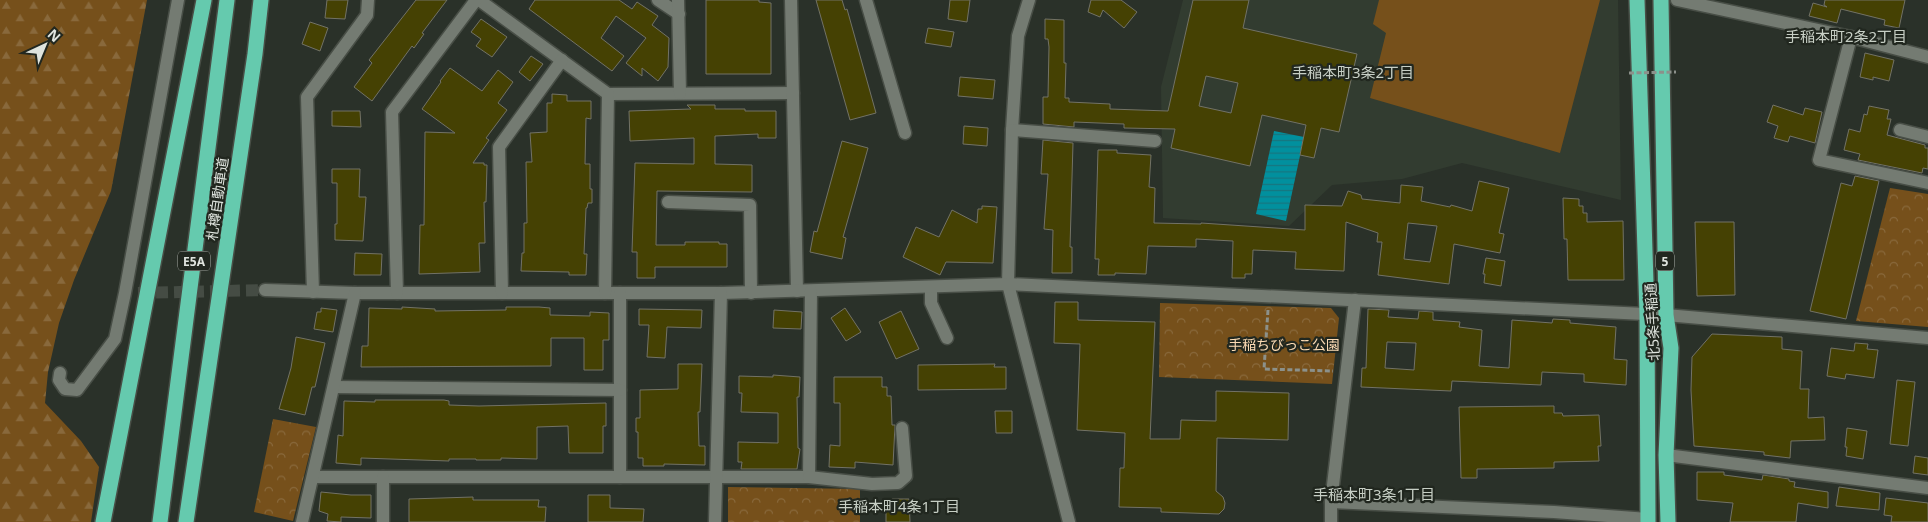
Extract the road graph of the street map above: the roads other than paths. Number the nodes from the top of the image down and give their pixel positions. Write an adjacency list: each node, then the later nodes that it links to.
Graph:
1 (178, 0): 47 (street)
2 (204, 0): 61 (highway)
3 (227, 0): 62 (highway, 札樽自動車道 / E5A)
4 (261, 0): 63 (highway, 札樽自動車道 / E5A)
5 (368, 0): 34 (street)
6 (477, 0): 18 (street); 37 (street)
7 (658, 0): 15 (street)
8 (678, 0): 15 (street)
9 (791, 0): 20 (street)
10 (866, 0): 24 (street)
11 (1029, 0): 22 (street)
12 (1637, 0): 43 (highway, 北5条手稲通 / 5)
13 (1661, 0): 44 (highway, 北5条手稲通 / 5)
14 (1677, 0): 16 (street)
15 (678, 14): 19 (street)
16 (1850, 37): 17 (street); 27 (street)
17 (1928, 56)
18 (562, 60): 21 (street); 38 (street)
19 (680, 93): 20 (street); 21 (street)
20 (793, 93): 32 (street)
21 (608, 94): 39 (street)
22 (1012, 130): 26 (street); 29 (street)
23 (1900, 130): 25 (street)
24 (905, 133)
25 (1928, 137)
26 (1155, 141)
27 (1928, 183)
28 (668, 202): 35 (street)
29 (1008, 284): 30 (street); 42 (street); 67 (street)
30 (931, 287): 33 (street); 45 (street)
31 (265, 290): 34 (street)
32 (797, 291): 33 (street); 35 (street)
33 (811, 291): 56 (street)
34 (313, 292): 36 (street)
35 (751, 292): 41 (street)
36 (355, 293): 37 (street); 48 (street)
37 (396, 293): 38 (street)
38 (502, 293): 39 (street)
39 (605, 293): 40 (street)
40 (620, 293): 41 (street); 49 (street)
41 (721, 293): 52 (street)
42 (1355, 300): 43 (street); 58 (street)
43 (1647, 314): 44 (street); 60 (highway, 北5条手稲通 / 5)
44 (1666, 315): 46 (street); 51 (highway, 北5条手稲通 / 5)
45 (947, 338)
46 (1928, 338)
47 (60, 373)
48 (334, 387): 49 (street); 53 (street)
49 (620, 390): 55 (street)
50 (902, 428): 56 (street)
51 (1666, 455): 57 (street); 69 (highway, 北5条手稲通 / 5)
52 (716, 476): 55 (street); 56 (street); 66 (street)
53 (313, 477): 54 (street); 64 (street)
54 (383, 477): 55 (street); 65 (street)
55 (620, 477)
56 (809, 477)
57 (1928, 488)
58 (1331, 502): 59 (street); 68 (street)
59 (1553, 517): 60 (street)
60 (1648, 521)
61 (103, 522)
62 (160, 522)
63 (186, 522)
64 (302, 522)
65 (383, 522)
66 (715, 522)
67 (1069, 522)
68 (1330, 522)
69 (1668, 522)

